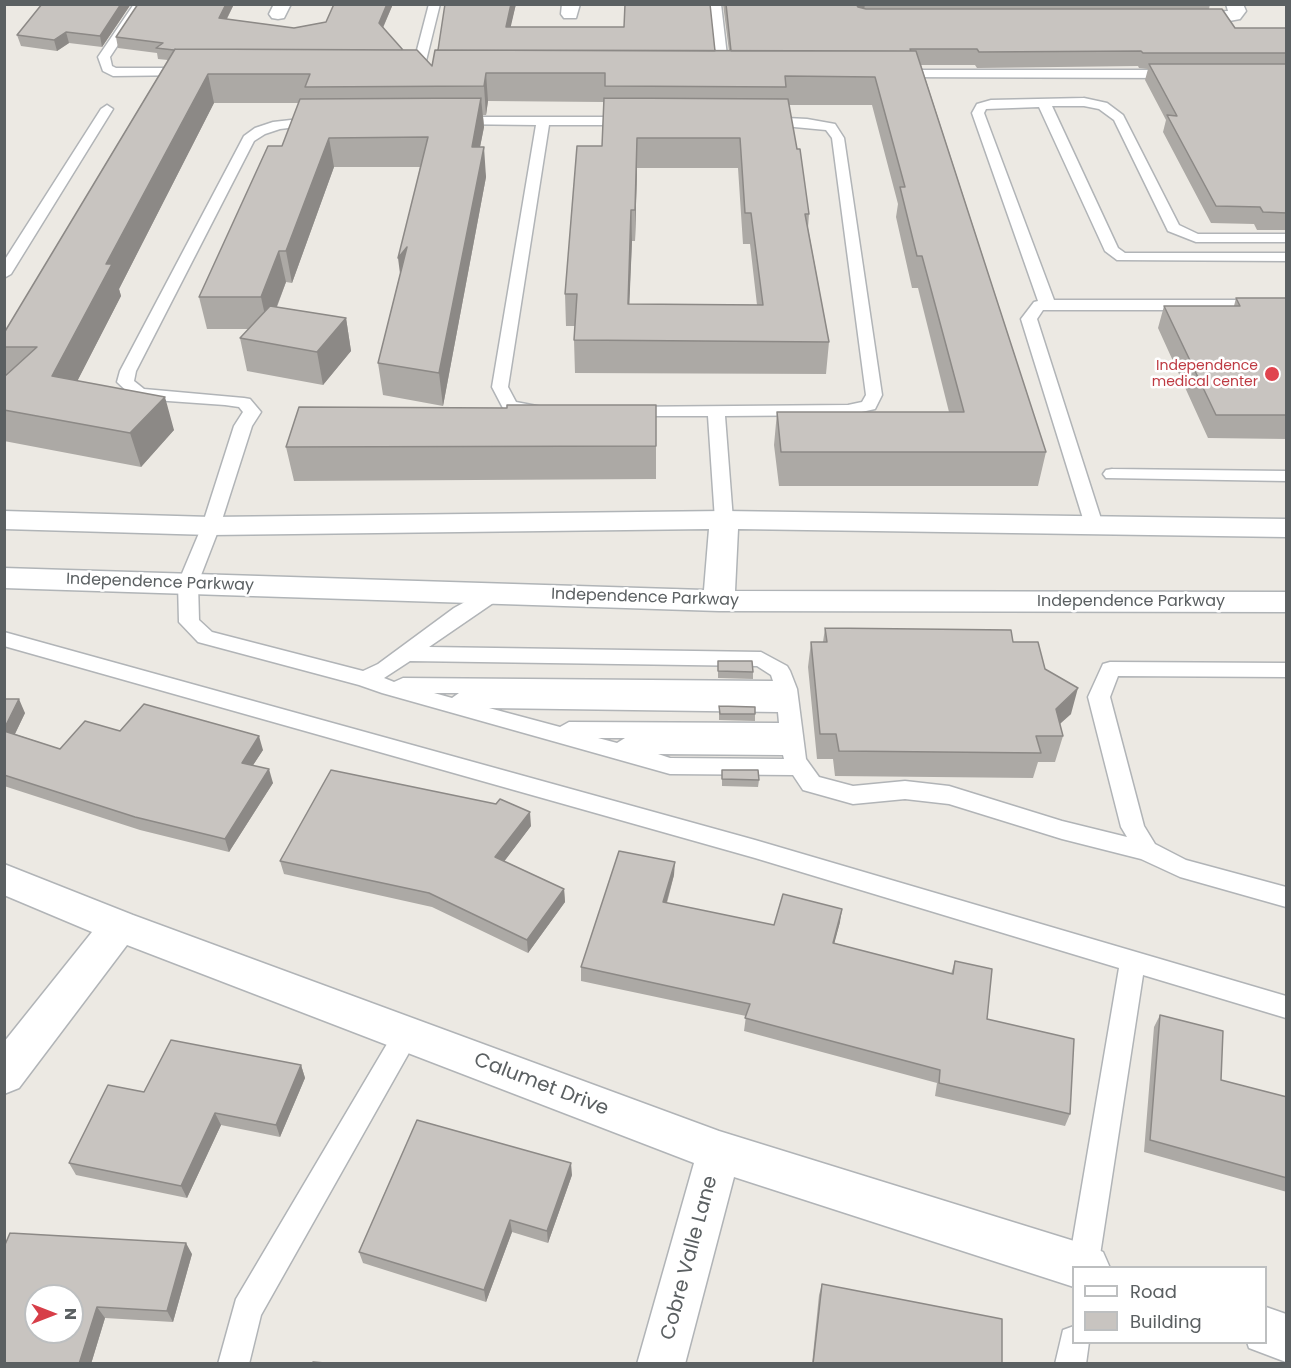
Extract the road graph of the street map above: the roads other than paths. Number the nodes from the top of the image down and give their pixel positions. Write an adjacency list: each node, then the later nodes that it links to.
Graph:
1 (140, 4): 6 (lane)
2 (435, 4): 7 (lane)
3 (715, 4): 8 (lane)
4 (1234, 10): 5 (main road)
5 (1164, 18)
6 (206, 72)
7 (417, 73)
8 (723, 73)
9 (879, 74): 10 (lane)
10 (1191, 75)
11 (1044, 103): 18 (lane); 19 (lane); 22 (lane)
12 (107, 109): 20 (lane)
13 (336, 121): 30 (lane)
14 (440, 121): 15 (lane)
15 (543, 121): 16 (lane); 24 (lane)
16 (650, 121)
17 (756, 121): 23 (lane)
18 (1287, 238)
19 (1287, 257)
20 (4, 274)
21 (1287, 305): 22 (lane)
22 (1048, 306): 31 (lane)
23 (716, 410): 25 (lane); 29 (lane)
24 (554, 411)
25 (612, 411)
26 (1112, 474): 27 (lane)
27 (1287, 476)
28 (4, 520): 30 (main road)
29 (724, 520): 30 (main road); 31 (main road); 36 (main road)
30 (211, 525): 34 (lane)
31 (1094, 525): 32 (main road)
32 (1287, 528)
33 (4, 578): 34 (main road, Independence Parkway)
34 (188, 583): 35 (main road, Independence Parkway); 41 (lane)
35 (492, 594): 36 (main road, Independence Parkway); 39 (lane)
36 (719, 601): 37 (main road, Independence Parkway)
37 (1287, 602)
38 (4, 639): 50 (lane)
39 (407, 654): 41 (lane); 44 (lane)
40 (1287, 670): 46 (lane)
41 (377, 678): 42 (lane); 44 (lane)
42 (433, 700): 43 (lane); 44 (lane)
43 (486, 715): 44 (lane); 45 (lane)
44 (790, 718): 45 (lane); 45 (lane); 46 (lane)
45 (542, 730)
46 (1148, 851): 48 (lane)
47 (4, 879): 49 (main road, Calumet Drive)
48 (1287, 897)
49 (119, 926): 52 (main road, Calumet Drive); 53 (main road)
50 (1133, 962): 51 (lane); 56 (lane)
51 (1287, 1007)
52 (406, 1035): 54 (main road, Calumet Drive); 60 (lane)
53 (4, 1075)
54 (719, 1152): 55 (main road, Calumet Drive); 61 (main road, Cobre Valle Lane)
55 (1082, 1266)
56 (1085, 1266)
57 (1267, 1331): 58 (main road)
58 (1287, 1338)
59 (1073, 1344): 62 (lane)
60 (233, 1364)
61 (661, 1364)
62 (1070, 1364)

